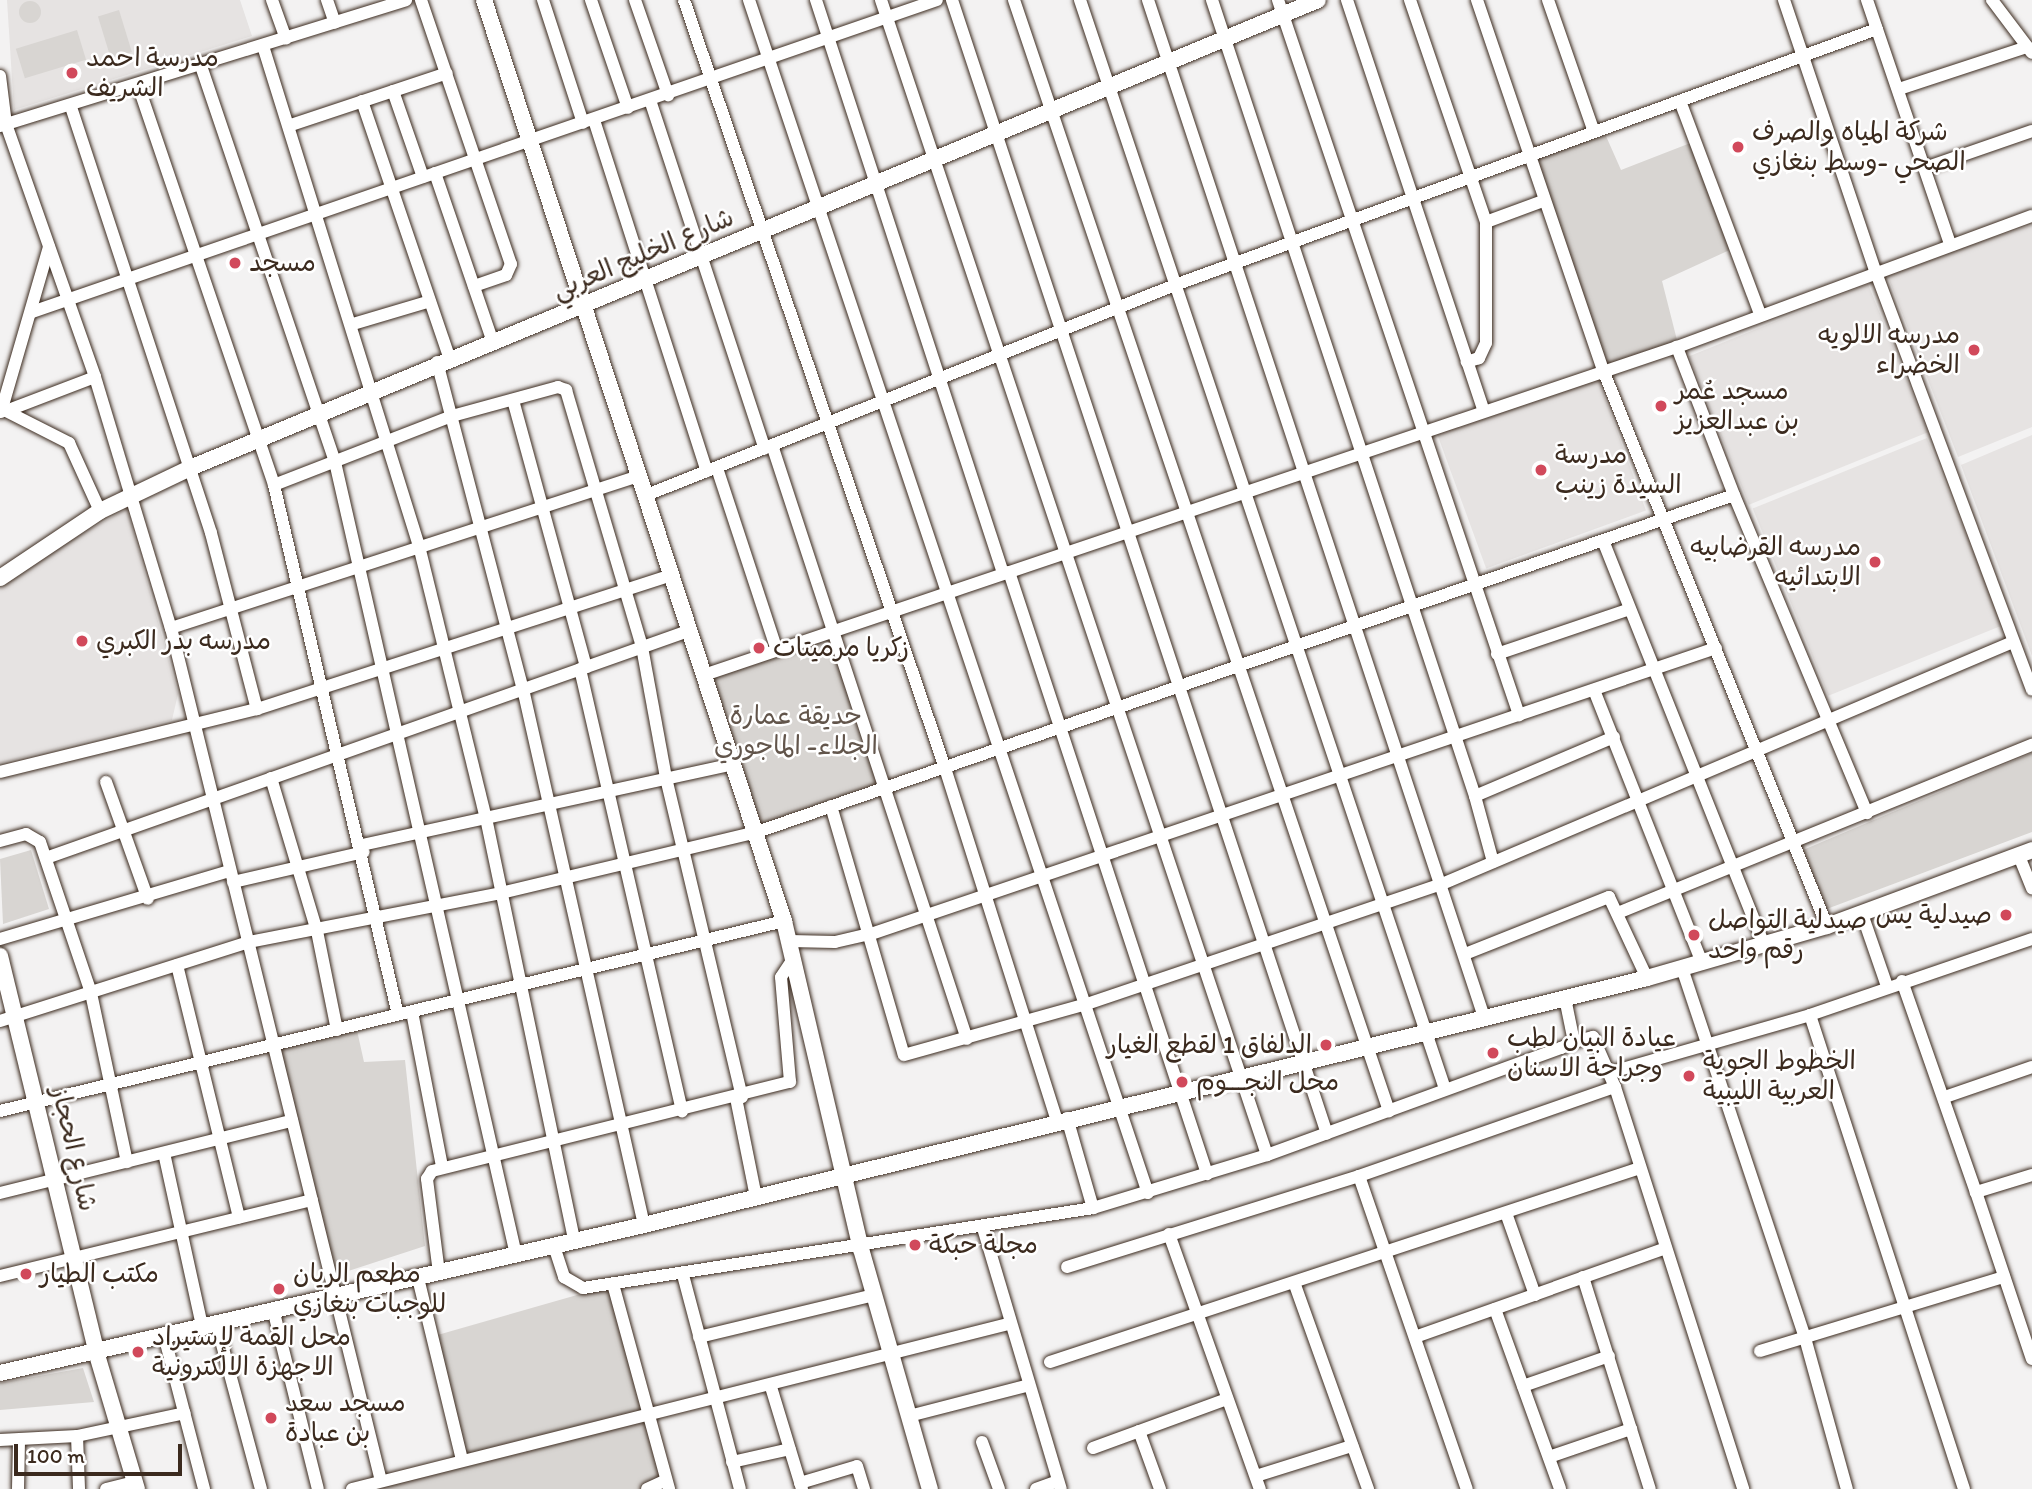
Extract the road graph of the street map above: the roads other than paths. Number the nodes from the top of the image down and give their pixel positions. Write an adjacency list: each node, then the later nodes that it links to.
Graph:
1 (272, 0): 34 (street)
2 (327, 0): 30 (street)
3 (406, 0): 27 (street)
4 (421, 0): 41 (street)
5 (484, 0): 61 (street)
6 (542, 0): 55 (street)
7 (591, 0): 53 (street)
8 (635, 0): 48 (street)
9 (684, 0): 43 (street)
10 (749, 0): 38 (street)
11 (816, 0): 32 (street)
12 (881, 0): 29 (street)
13 (937, 0): 29 (street)
14 (951, 0): 60 (street)
15 (1014, 0): 54 (street)
16 (1080, 0): 45 (street)
17 (1148, 0): 39 (street)
18 (1212, 0): 33 (street)
19 (1318, 0): 28 (street, شارع الخليج العربي)
20 (1347, 0): 70 (street)
21 (1410, 0): 67 (street)
22 (1477, 0): 62 (street)
23 (1548, 0): 58 (street)
24 (1784, 0): 37 (street)
25 (1867, 0): 31 (street)
26 (1992, 0): 36 (street)
27 (376, 5): 30 (street)
28 (1280, 7): 33 (street, شارع الخليج العربي); 75 (street)
29 (887, 17): 32 (street); 63 (street)
30 (335, 23): 34 (street)
31 (1877, 29): 37 (street); 46 (street)
32 (829, 37): 38 (street); 68 (street)
33 (1225, 38): 39 (street, شارع الخليج العربي); 79 (street)
34 (286, 39): 35 (street)
35 (264, 46): 40 (street); 57 (street)
36 (2029, 50): 46 (street)
37 (1804, 54): 50 (street); 85 (street)
38 (770, 57): 43 (street); 72 (street)
39 (1169, 61): 45 (street, شارع الخليج العربي); 84 (street)
40 (201, 66): 44 (street); 78 (street)
41 (447, 73): 47 (street); 64 (street)
42 (0, 76): 56 (street)
43 (712, 79): 48 (street); 77 (street)
44 (138, 85): 52 (street); 82 (street)
45 (1110, 86): 54 (street, شارع الخليج العربي); 88 (street)
46 (1899, 89): 65 (street)
47 (393, 91): 51 (street); 66 (street)
48 (668, 95): 49 (street)
49 (650, 100): 53 (street); 83 (street)
50 (1680, 101): 58 (street); 95 (street)
51 (362, 102): 57 (street); 69 (street)
52 (71, 107): 56 (street); 86 (street)
53 (628, 108): 55 (street)
54 (1051, 110): 60 (street, شارع الخليج العربي); 93 (street)
55 (589, 122): 61 (street); 87 (street)
56 (3, 125): 81 (street)
57 (291, 125): 73 (street)
58 (1593, 130): 62 (street)
59 (2032, 131): 65 (street)
60 (995, 133): 63 (street, شارع الخليج العربي); 97 (street)
61 (531, 141): 64 (street); 92 (street)
62 (1529, 155): 67 (street); 71 (street)
63 (934, 159): 68 (street, شارع الخليج العربي); 100 (street)
64 (477, 160): 66 (street); 89 (street)
65 (1928, 167): 80 (street)
66 (429, 175): 69 (street); 89 (street)
67 (1470, 177): 70 (street); 76 (street)
68 (876, 183): 72 (street, شارع الخليج العربي); 104 (street)
69 (391, 187): 73 (street); 91 (street)
70 (1410, 198): 75 (street); 102 (street)
71 (1543, 201): 76 (street); 103 (street)
72 (818, 207): 77 (street, شارع الخليج العربي); 107 (street)
73 (318, 211): 78 (street); 96 (street)
74 (2032, 216): 80 (street)
75 (1353, 219): 79 (street); 114 (street)
76 (1486, 222): 102 (street)
77 (759, 232): 83 (street, شارع الخليج العربي); 113 (street)
78 (258, 233): 82 (street); 111 (street)
79 (1294, 241): 84 (street); 118 (street)
80 (1950, 244): 85 (street)
81 (49, 247): 90 (street); 94 (street)
82 (198, 255): 86 (street); 115 (street)
83 (702, 256): 87 (street, شارع الخليج العربي); 117 (street)
84 (1234, 265): 88 (street); 122 (street)
85 (1875, 270): 95 (street); 157 (street)
86 (130, 277): 90 (street); 120 (street)
87 (648, 277): 92 (street, شارع الخليج العربي); 121 (street)
88 (1175, 285): 93 (street); 126 (street)
89 (474, 286): 98 (street)
90 (68, 300): 94 (street); 105 (street)
91 (430, 301): 96 (street); 101 (street)
92 (581, 307): 98 (street, شارع الخليج العربي); 123 (street)
93 (1116, 307): 97 (street); 131 (street)
94 (32, 312): 110 (street)
95 (1760, 314): 99 (street)
96 (353, 324): 106 (street)
97 (1060, 329): 100 (street); 135 (street)
98 (493, 342): 101 (street, شارع الخليج العربي)
99 (1676, 346): 103 (street); 128 (street)
100 (999, 354): 104 (street); 138 (street)
101 (443, 360): 106 (street, شارع الخليج العربي); 112 (street)
102 (1467, 362): 109 (street)
103 (1603, 370): 109 (street); 133 (street)
104 (939, 376): 107 (street); 140 (street)
105 (94, 377): 110 (street); 127 (street)
106 (372, 390): 111 (street, شارع الخليج العربي); 116 (street)
107 (883, 398): 113 (street); 146 (street)
108 (513, 400): 112 (street); 125 (street); 130 (street)
109 (1483, 408): 114 (street)
110 (3, 411): 132 (street)
111 (319, 414): 115 (street, شارع الخليج العربي); 119 (street)
112 (452, 416): 116 (street); 134 (street)
113 (823, 423): 117 (street); 151 (street)
114 (1425, 429): 118 (street); 144 (street)
115 (258, 438): 120 (street, شارع الخليج العربي); 124 (street)
116 (388, 440): 119 (street); 137 (street)
117 (769, 447): 121 (street); 155 (street)
118 (1364, 449): 122 (street); 149 (street)
119 (335, 462): 124 (street); 139 (street)
120 (190, 468): 127 (street, شارع الخليج العربي); 148 (street)
121 (712, 470): 129 (street); 162 (street)
122 (1305, 470): 126 (street); 152 (street)
123 (638, 476): 125 (street); 129 (street)
124 (274, 485): 143 (street)
125 (596, 489): 130 (street); 145 (street)
126 (1244, 491): 131 (street); 158 (street)
127 (132, 494): 132 (street, شارع الخليج العربي); 154 (street)
128 (1734, 495): 133 (street); 178 (street)
129 (643, 496): 141 (street)
130 (541, 508): 134 (street); 147 (street)
131 (1185, 510): 135 (street); 167 (street)
132 (100, 511): 142 (street, شارع الخليج العربي)
133 (1665, 521): 136 (street); 161 (street)
134 (480, 528): 137 (street); 153 (street)
135 (1126, 530): 138 (street); 169 (street)
136 (1604, 543): 144 (street); 150 (street)
137 (419, 546): 139 (street); 160 (street)
138 (1066, 551): 140 (street); 174 (street)
139 (361, 567): 143 (street); 164 (street)
140 (1006, 572): 146 (street); 180 (street)
141 (669, 576): 145 (street); 156 (street)
142 (0, 578)
143 (300, 586): 148 (street); 170 (street)
144 (1475, 586): 149 (street); 163 (street)
145 (622, 589): 147 (street); 159 (street)
146 (949, 590): 151 (street); 185 (street)
147 (569, 606): 153 (street); 165 (street)
148 (233, 607): 154 (street); 175 (street)
149 (1415, 607): 152 (street); 182 (street)
150 (1630, 609): 163 (street); 166 (street)
151 (891, 612): 155 (street); 190 (street)
152 (1356, 626): 158 (street); 188 (street)
153 (507, 627): 160 (street); 171 (street)
154 (170, 628): 179 (street)
155 (836, 630): 162 (street); 197 (street)
156 (688, 631): 159 (street); 168 (street)
157 (2012, 642): 173 (street); 178 (street)
158 (1298, 645): 167 (street); 193 (street)
159 (642, 647): 165 (street); 195 (street)
160 (444, 648): 164 (street); 176 (street)
161 (1716, 648): 166 (street); 186 (street)
162 (777, 650): 168 (street)
163 (1497, 654): 177 (street)
164 (386, 667): 170 (street); 181 (street)
165 (583, 668): 171 (street); 198 (street)
166 (1653, 669): 172 (street); 192 (street)
167 (1236, 670): 169 (street); 200 (street)
168 (704, 675): 189 (street)
169 (1178, 687): 174 (street); 207 (street)
170 (323, 689): 175 (street); 187 (street)
171 (523, 689): 176 (street); 203 (street)
172 (1594, 690): 177 (street); 183 (street)
173 (2032, 690)
174 (1117, 707): 180 (street); 211 (street)
175 (257, 709): 179 (street)
176 (459, 711): 181 (street); 206 (street)
177 (1519, 715): 182 (street)
178 (1827, 721): 186 (street); 205 (street)
179 (193, 726): 191 (street); 199 (street)
180 (1062, 728): 185 (street); 217 (street)
181 (400, 732): 187 (street); 209 (street)
182 (1458, 737): 188 (street); 201 (street)
183 (1614, 737): 201 (street); 202 (street)
184 (2032, 745): 205 (street)
185 (1003, 748): 190 (street); 224 (street)
186 (1758, 748): 192 (street); 213 (street)
187 (338, 754): 194 (street); 214 (street)
188 (1401, 755): 193 (street); 226 (street)
189 (733, 764): 195 (street); 210 (street)
190 (945, 768): 197 (street); 230 (street)
191 (0, 772)
192 (1696, 774): 202 (street); 222 (street)
193 (1341, 776): 200 (street); 233 (street)
194 (271, 778): 199 (street); 221 (street)
195 (666, 778): 198 (street); 215 (street)
196 (106, 782): 208 (street)
197 (888, 786): 204 (street); 235 (street)
198 (609, 793): 203 (street); 220 (street)
199 (210, 796): 208 (street); 223 (street)
200 (1278, 796): 207 (street); 240 (street)
201 (1475, 796): 219 (street)
202 (1640, 800): 219 (street); 227 (street)
203 (548, 805): 206 (street); 225 (street)
204 (831, 806): 210 (street); 243 (street)
205 (1867, 813): 213 (street)
206 (485, 818): 209 (street); 229 (street)
207 (1221, 818): 211 (street); 250 (street)
208 (123, 829): 218 (street); 231 (street)
209 (424, 832): 214 (street); 232 (street)
210 (757, 832): 215 (street); 238 (street)
211 (1161, 837): 217 (street); 257 (street)
212 (0, 841): 218 (street)
213 (1793, 843): 222 (street); 241 (street)
214 (363, 848): 221 (street); 237 (street)
215 (684, 852): 220 (street); 246 (street)
216 (2025, 853): 228 (street); 236 (street)
217 (1104, 855): 224 (street); 263 (street)
218 (46, 858): 239 (street)
219 (1493, 862): 226 (street)
220 (626, 865): 225 (street); 252 (street)
221 (298, 867): 223 (street); 242 (street)
222 (1735, 868): 227 (street); 249 (street)
223 (232, 877): 231 (street); 248 (street)
224 (1045, 877): 230 (street); 268 (street)
225 (565, 879): 229 (street); 258 (street)
226 (1442, 884): 233 (street); 251 (street)
227 (1676, 890): 234 (street); 255 (street)
228 (2031, 890)
229 (501, 893): 232 (street); 262 (street)
230 (985, 896): 235 (street); 275 (street)
231 (148, 899): 239 (street)
232 (440, 905): 237 (street); 267 (street)
233 (1384, 905): 240 (street); 277 (street)
234 (1620, 912): 251 (street); 260 (street)
235 (928, 914): 243 (street); 278 (street)
236 (1863, 914): 241 (street); 264 (street)
237 (379, 917): 242 (street); 270 (street)
238 (784, 921): 246 (street); 247 (street)
239 (69, 923): 244 (street); 265 (street)
240 (1325, 926): 250 (street); 281 (street)
241 (1827, 926): 249 (street)
242 (317, 931): 248 (street); 276 (street)
243 (872, 933): 247 (street); 278 (street)
244 (0, 939)
245 (2032, 939): 261 (street)
246 (705, 941): 252 (street); 292 (street)
247 (790, 941): 254 (street)
248 (249, 942): 256 (street); 282 (street)
249 (1764, 945): 255 (street)
250 (1264, 948): 257 (street); 283 (street)
251 (1465, 954): 273 (street)
252 (647, 955): 258 (street); 297 (street)
253 (0, 956): 272 (street, شارع الحجاز)
254 (794, 958): 292 (street); 313 (street)
255 (1702, 963): 259 (street)
256 (177, 965): 265 (street); 284 (street)
257 (1205, 965): 263 (street); 287 (street)
258 (584, 968): 262 (street); 301 (street)
259 (1682, 968): 260 (street); 279 (street)
260 (1647, 978): 266 (street)
261 (1902, 981): 264 (street); 293 (street)
262 (520, 985): 267 (street); 304 (street)
263 (1145, 985): 268 (street); 290 (street)
264 (1887, 986): 271 (street)
265 (90, 993): 272 (street); 288 (street)
266 (1565, 998): 273 (street); 280 (street)
267 (461, 1000): 269 (street); 307 (street)
268 (1087, 1004): 275 (street); 295 (street)
269 (412, 1012): 270 (street); 309 (street)
270 (398, 1015): 276 (street)
271 (1810, 1015): 279 (street); 348 (street)
272 (17, 1017): 274 (street); 294 (street, شارع الحجاز)
273 (1484, 1017): 277 (street)
274 (0, 1021)
275 (1027, 1023): 278 (street); 299 (street)
276 (337, 1030): 282 (street)
277 (1426, 1031): 281 (street); 291 (street)
278 (967, 1040)
279 (1708, 1041): 286 (street); 355 (street)
280 (1574, 1042): 286 (street); 291 (street)
281 (1363, 1044): 283 (street); 298 (street)
282 (274, 1046): 284 (street); 300 (street)
283 (1301, 1059): 287 (street); 302 (street)
284 (202, 1063): 288 (street); 303 (street)
285 (2032, 1067): 293 (street)
286 (1608, 1073): 289 (street)
287 (1240, 1075): 290 (street); 306 (street)
288 (111, 1083): 294 (street); 308 (street)
289 (1615, 1087): 310 (street); 314 (street)
290 (1182, 1089): 295 (street); 311 (street)
291 (1446, 1089): 298 (street)
292 (739, 1097): 297 (street); 319 (street)
293 (1945, 1097): 316 (street)
294 (38, 1102): 296 (street); 315 (street, شارع الحجاز)
295 (1122, 1105): 299 (street); 318 (street)
296 (0, 1111)
297 (682, 1111): 301 (street)
298 (1389, 1111): 302 (street)
299 (1062, 1119): 313 (street); 321 (street)
300 (292, 1121): 303 (street); 320 (street)
301 (618, 1125): 304 (street); 324 (street)
302 (1327, 1134): 306 (street)
303 (221, 1138): 305 (street); 323 (street)
304 (552, 1142): 307 (street); 328 (street)
305 (164, 1153): 308 (street); 326 (street)
306 (1267, 1155): 311 (street)
307 (496, 1157): 309 (street); 333 (street)
308 (127, 1162): 315 (street)
309 (442, 1167): 336 (street)
310 (1640, 1168): 322 (street); 330 (street)
311 (1207, 1174): 318 (street)
312 (2032, 1175): 316 (street)
313 (844, 1176): 319 (street); 331 (street)
314 (1359, 1176): 327 (street); 332 (street)
315 (56, 1179): 317 (street); 334 (street, شارع الحجاز)
316 (1976, 1192): 340 (street)
317 (0, 1193)
318 (1148, 1193): 321 (street)
319 (756, 1197): 324 (street)
320 (312, 1200): 323 (street); 346 (street)
321 (1093, 1208): 325 (street)
322 (1506, 1213): 332 (street); 345 (street)
323 (239, 1217): 326 (street)
324 (644, 1225): 328 (street)
325 (983, 1228): 331 (street); 351 (street)
326 (181, 1231): 334 (street); 352 (street)
327 (1169, 1234): 335 (street); 350 (street)
328 (574, 1240): 329 (street)
329 (554, 1246): 333 (street); 342 (street)
330 (1666, 1248): 339 (street); 392 (street)
331 (861, 1249): 337 (street); 344 (street)
332 (1386, 1253): 343 (street); 354 (street)
333 (516, 1255): 336 (street)
334 (75, 1257): 338 (street); 359 (street, شارع الحجاز)
335 (1067, 1267)
336 (439, 1273): 341 (street)
337 (683, 1275): 342 (street); 353 (street)
338 (0, 1276)
339 (1583, 1277): 345 (street); 360 (street)
340 (2004, 1277): 348 (street); 361 (street)
341 (418, 1278): 346 (street); 383 (street)
342 (613, 1284): 370 (street)
343 (1295, 1285): 350 (street); 379 (street)
344 (874, 1295): 353 (street); 358 (street)
345 (1535, 1295): 347 (street)
346 (336, 1298): 349 (street); 386 (street)
347 (1496, 1309): 354 (street); 365 (street)
348 (1905, 1309): 355 (street); 412 (street)
349 (274, 1312): 352 (street); 398 (street)
350 (1198, 1316): 362 (street); 367 (street)
351 (1008, 1324): 358 (street); 364 (street)
352 (210, 1328): 356 (street); 397 (street)
353 (699, 1337): 368 (street)
354 (1415, 1337): 391 (street)
355 (1805, 1338): 357 (street); 411 (street)
356 (165, 1339): 359 (street); 369 (street)
357 (1760, 1351)
358 (890, 1353): 366 (street); 371 (street)
359 (97, 1355): 363 (street); 372 (street, شارع الحجاز)
360 (1609, 1356): 365 (street); 373 (street)
361 (2032, 1359)
362 (1049, 1362)
363 (0, 1373)
364 (1026, 1386): 371 (street); 389 (street)
365 (1523, 1386): 382 (street)
366 (771, 1387): 368 (street); 381 (street)
367 (1227, 1399): 374 (street); 385 (street)
368 (716, 1401): 370 (street); 384 (street)
369 (185, 1413): 372 (street); 396 (street)
370 (650, 1414): 383 (street); 387 (street)
371 (909, 1416): 403 (street)
372 (121, 1428): 375 (street); 388 (street, شارع الحجاز)
373 (1631, 1429): 382 (street); 410 (street)
374 (1139, 1432): 380 (street); 406 (street)
375 (77, 1436): 377 (street); 394 (street)
376 (0, 1440): 377 (street)
377 (19, 1440): 393 (street)
378 (982, 1442): 404 (street)
379 (1352, 1446): 385 (street); 408 (street)
380 (1093, 1448)
381 (790, 1449): 384 (street); 390 (street)
382 (1549, 1457): 409 (street)
383 (462, 1460): 386 (street)
384 (732, 1462): 401 (street)
385 (1256, 1476): 407 (street)
386 (381, 1481): 399 (street)
387 (667, 1484): 400 (street)
388 (136, 1485): 395 (street)
389 (1060, 1485): 405 (street)
390 (801, 1486): 402 (street)
391 (1463, 1488)
392 (1740, 1488)
393 (18, 1489)
394 (79, 1489)
395 (106, 1489)
396 (204, 1489)
397 (261, 1489)
398 (318, 1489)
399 (352, 1489)
400 (647, 1489)
401 (740, 1489)
402 (863, 1489)
403 (930, 1489)
404 (999, 1489)
405 (1035, 1489)
406 (1160, 1489)
407 (1260, 1489)
408 (1368, 1489)
409 (1560, 1489)
410 (1650, 1489)
411 (1847, 1489)
412 (1964, 1489)

